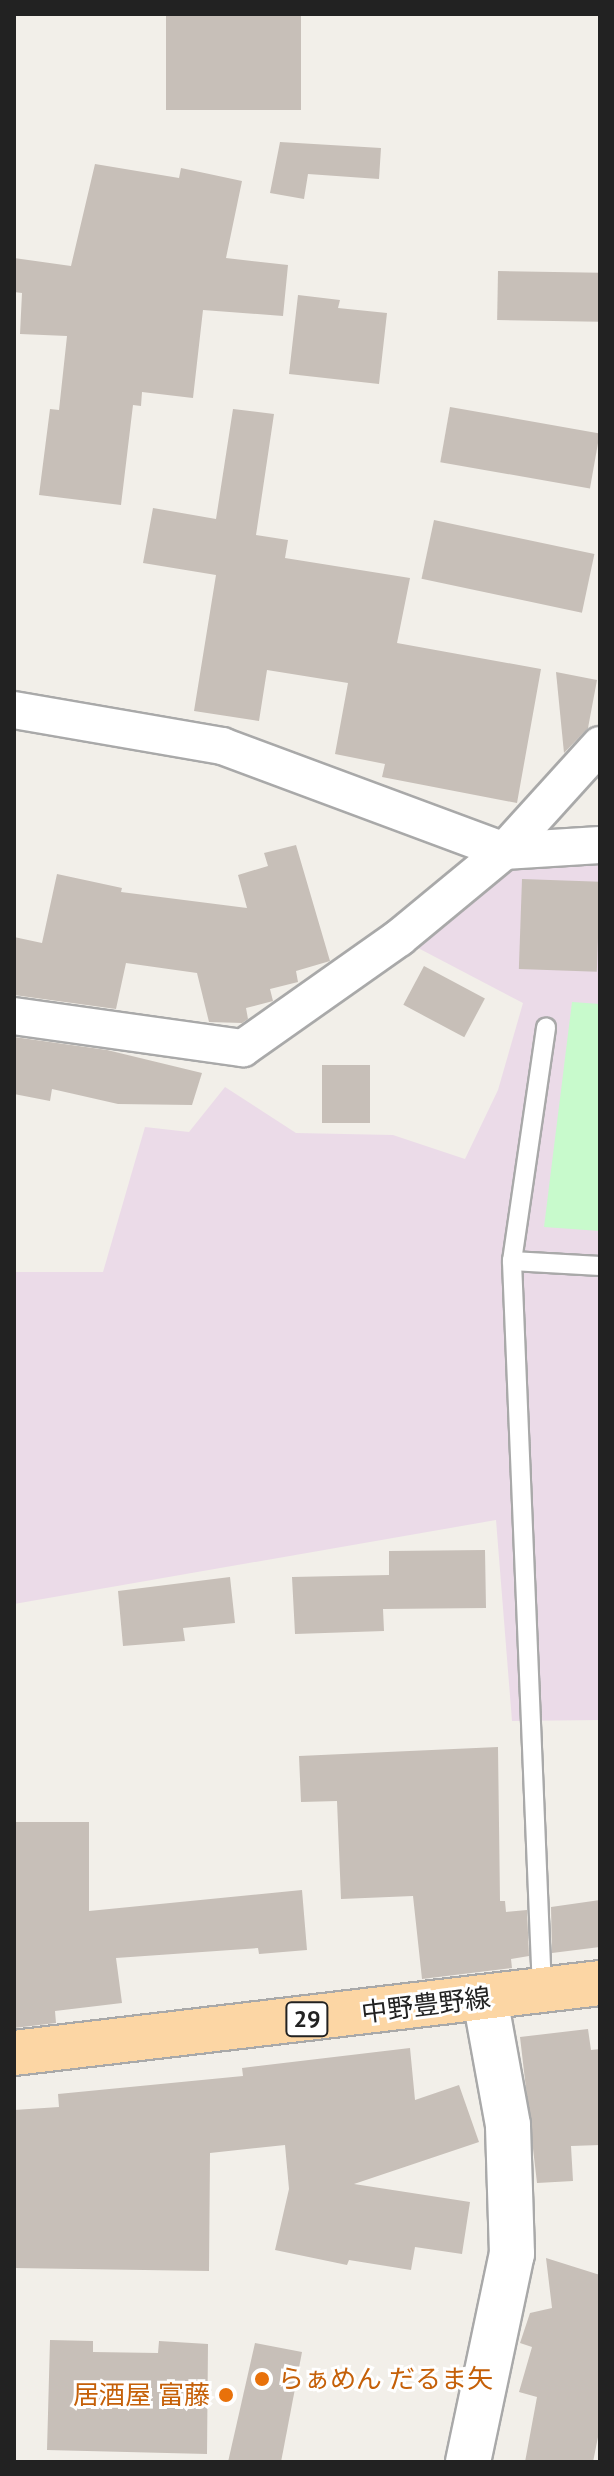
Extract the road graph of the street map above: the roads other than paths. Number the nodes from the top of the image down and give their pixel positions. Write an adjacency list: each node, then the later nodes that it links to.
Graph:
1 (14, 710): 4 (street)
2 (600, 745): 4 (street)
3 (600, 845): 4 (street)
4 (504, 851): 5 (street)
5 (14, 1016)
6 (546, 1027): 7 (lane)
7 (512, 1261): 8 (lane); 10 (lane)
8 (600, 1266)
9 (600, 1983): 10 (main road, 中野豊野線 / 29)
10 (542, 1990): 11 (main road, 中野豊野線 / 29)
11 (485, 1998): 12 (main road, 中野豊野線 / 29); 13 (street)
12 (14, 2053)
13 (468, 2462)

